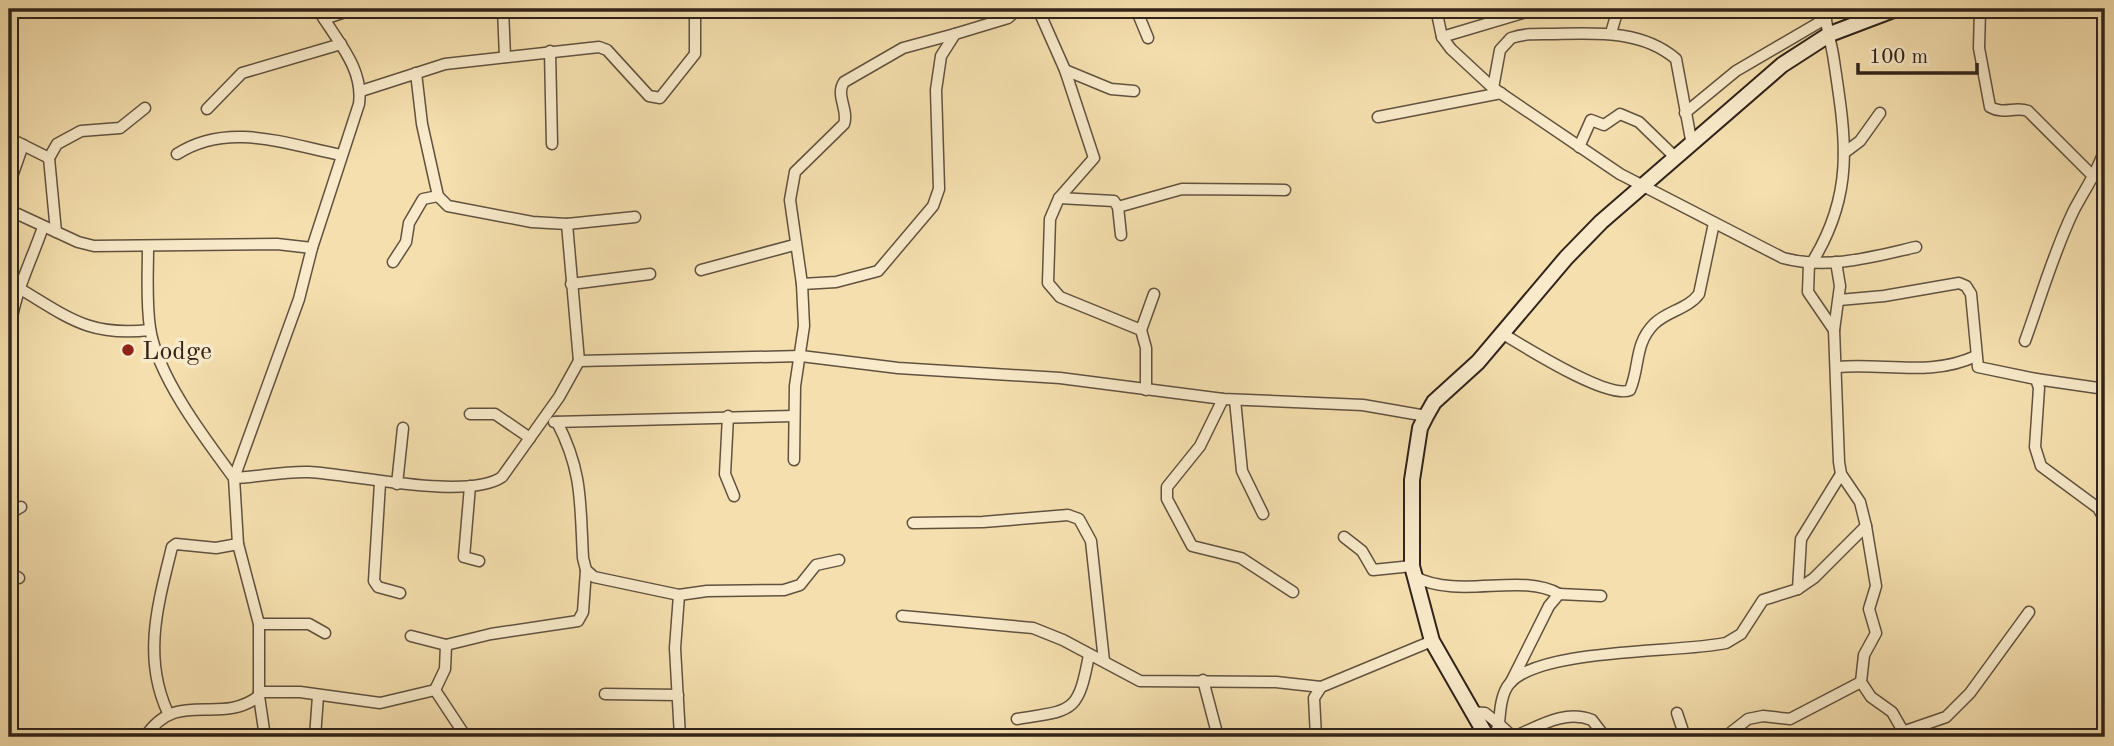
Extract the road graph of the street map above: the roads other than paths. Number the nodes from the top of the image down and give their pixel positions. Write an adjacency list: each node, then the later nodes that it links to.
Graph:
1 (318, 9): 14 (street)
2 (354, 9): 14 (street)
3 (503, 9): 22 (street)
4 (695, 9): 21 (street)
5 (1018, 9): 16 (street)
6 (1038, 9): 23 (street)
7 (1136, 9): 19 (street)
8 (1436, 9): 18 (street)
9 (1536, 9): 18 (street)
10 (1618, 9): 15 (street)
11 (1896, 9): 17 (street)
12 (1980, 9): 44 (street)
13 (1825, 14): 17 (street); 30 (street)
14 (324, 19): 20 (street)
15 (1611, 33): 25 (street); 30 (street)
16 (955, 34): 58 (street); 68 (street)
17 (1830, 34): 36 (street); 39 (street)
18 (1442, 37): 25 (street)
19 (1148, 38)
20 (341, 44): 26 (street); 29 (street)
21 (550, 51): 22 (street); 34 (street)
22 (505, 57): 24 (street)
23 (1065, 69): 27 (street); 49 (street)
24 (416, 73): 26 (street); 48 (street)
25 (1497, 90): 32 (street); 37 (street)
26 (360, 91): 41 (street)
27 (1135, 91)
28 (145, 108): 42 (street)
29 (207, 109)
30 (1685, 113): 36 (street)
31 (1880, 113): 39 (street)
32 (1378, 117)
33 (9, 138): 35 (street)
34 (552, 144)
35 (23, 145): 42 (street); 45 (street)
36 (1692, 145): 43 (street)
37 (1580, 147): 43 (street); 46 (street)
38 (2105, 148): 44 (street)
39 (1844, 153): 64 (street)
40 (177, 154): 41 (street)
41 (341, 155): 61 (street)
42 (49, 158): 56 (street)
43 (1676, 158): 46 (street)
44 (2094, 177): 77 (street)
45 (9, 185)
46 (1643, 186): 53 (street); 75 (street)
47 (1285, 190): 50 (street)
48 (438, 196): 54 (street); 62 (street)
49 (1059, 198): 50 (street); 73 (street)
50 (1118, 207): 57 (street)
51 (9, 210): 55 (street)
52 (635, 217): 54 (street)
53 (1714, 223): 64 (street); 75 (street)
54 (567, 224): 67 (street)
55 (43, 226): 56 (street); 69 (street)
56 (57, 232): 59 (street)
57 (1121, 235)
58 (794, 245): 65 (street); 68 (street)
59 (148, 247): 61 (street); 72 (street)
60 (1916, 247): 63 (street)
61 (312, 248): 97 (street)
62 (393, 262)
63 (1836, 262): 64 (street); 71 (street)
64 (1810, 264): 74 (street)
65 (701, 270)
66 (650, 274): 67 (street)
67 (571, 284): 80 (street)
68 (802, 284): 78 (street)
69 (18, 287): 72 (street); 76 (street)
70 (1154, 294): 73 (street)
71 (1839, 299): 74 (street); 79 (street)
72 (150, 330): 97 (street)
73 (1141, 330): 83 (street)
74 (1834, 330): 81 (street)
75 (1503, 334): 90 (street)
76 (9, 340)
77 (2025, 341)
78 (802, 356): 80 (street); 83 (street); 89 (street)
79 (1976, 356): 81 (street); 82 (street)
80 (579, 361): 91 (street)
81 (1838, 367): 96 (street)
82 (2036, 379): 84 (street); 105 (street)
83 (1146, 390): 85 (street)
84 (2105, 390)
85 (1223, 399): 86 (street); 117 (street)
86 (1235, 400): 90 (street); 104 (street)
87 (470, 415): 94 (street)
88 (728, 416): 89 (street); 92 (street); 101 (street)
89 (794, 416): 95 (street)
90 (1426, 416): 113 (street)
91 (543, 421): 92 (street); 94 (street)
92 (557, 422): 112 (street)
93 (403, 428): 99 (street)
94 (530, 438): 100 (street)
95 (794, 460)
96 (1841, 474): 107 (street); 116 (street)
97 (234, 478): 98 (street); 109 (street)
98 (380, 483): 99 (street); 118 (street)
99 (397, 484): 100 (street)
100 (470, 486): 111 (street)
101 (734, 496)
102 (20, 507): 103 (street)
103 (9, 514)
104 (1263, 514)
105 (2105, 520)
106 (913, 523): 130 (street)
107 (1866, 526): 116 (street); 133 (street)
108 (1345, 537): 113 (street)
109 (238, 544): 124 (street); 141 (street)
110 (839, 560): 120 (street)
111 (479, 561)
112 (586, 570): 120 (street); 128 (street)
113 (1414, 571): 119 (street); 127 (street)
114 (9, 572): 115 (street)
115 (19, 578)
116 (1798, 589): 132 (street)
117 (1293, 592)
118 (400, 593)
119 (1559, 594): 121 (street); 132 (street)
120 (679, 595): 138 (street)
121 (1601, 596)
122 (2029, 612): 145 (street)
123 (902, 616): 129 (street)
124 (260, 624): 125 (street); 136 (street)
125 (325, 633)
126 (411, 636): 128 (street)
127 (1432, 641): 134 (street); 140 (street)
128 (446, 645): 135 (street)
129 (1089, 656): 130 (street); 143 (street)
130 (1104, 661): 131 (street)
131 (1203, 680): 134 (street); 151 (street)
132 (1511, 682): 144 (street)
133 (1861, 682): 145 (street); 158 (street)
134 (1321, 687): 152 (street)
135 (435, 690): 139 (street); 149 (street)
136 (259, 694): 139 (street); 141 (street); 147 (street)
137 (605, 694): 138 (street)
138 (678, 695): 150 (street)
139 (318, 696): 148 (street)
140 (1471, 712): 144 (street); 153 (street)
141 (168, 713): 146 (street)
142 (1677, 713): 157 (street)
143 (1017, 719)
144 (1499, 724): 154 (street); 155 (street)
145 (1903, 731): 159 (street)
146 (145, 737)
147 (265, 737)
148 (315, 737)
149 (466, 737)
150 (680, 737)
151 (1218, 737)
152 (1315, 737)
153 (1487, 737)
154 (1494, 737)
155 (1513, 737): 156 (street)
156 (1605, 737)
157 (1685, 737)
158 (1725, 737)
159 (1888, 737)

